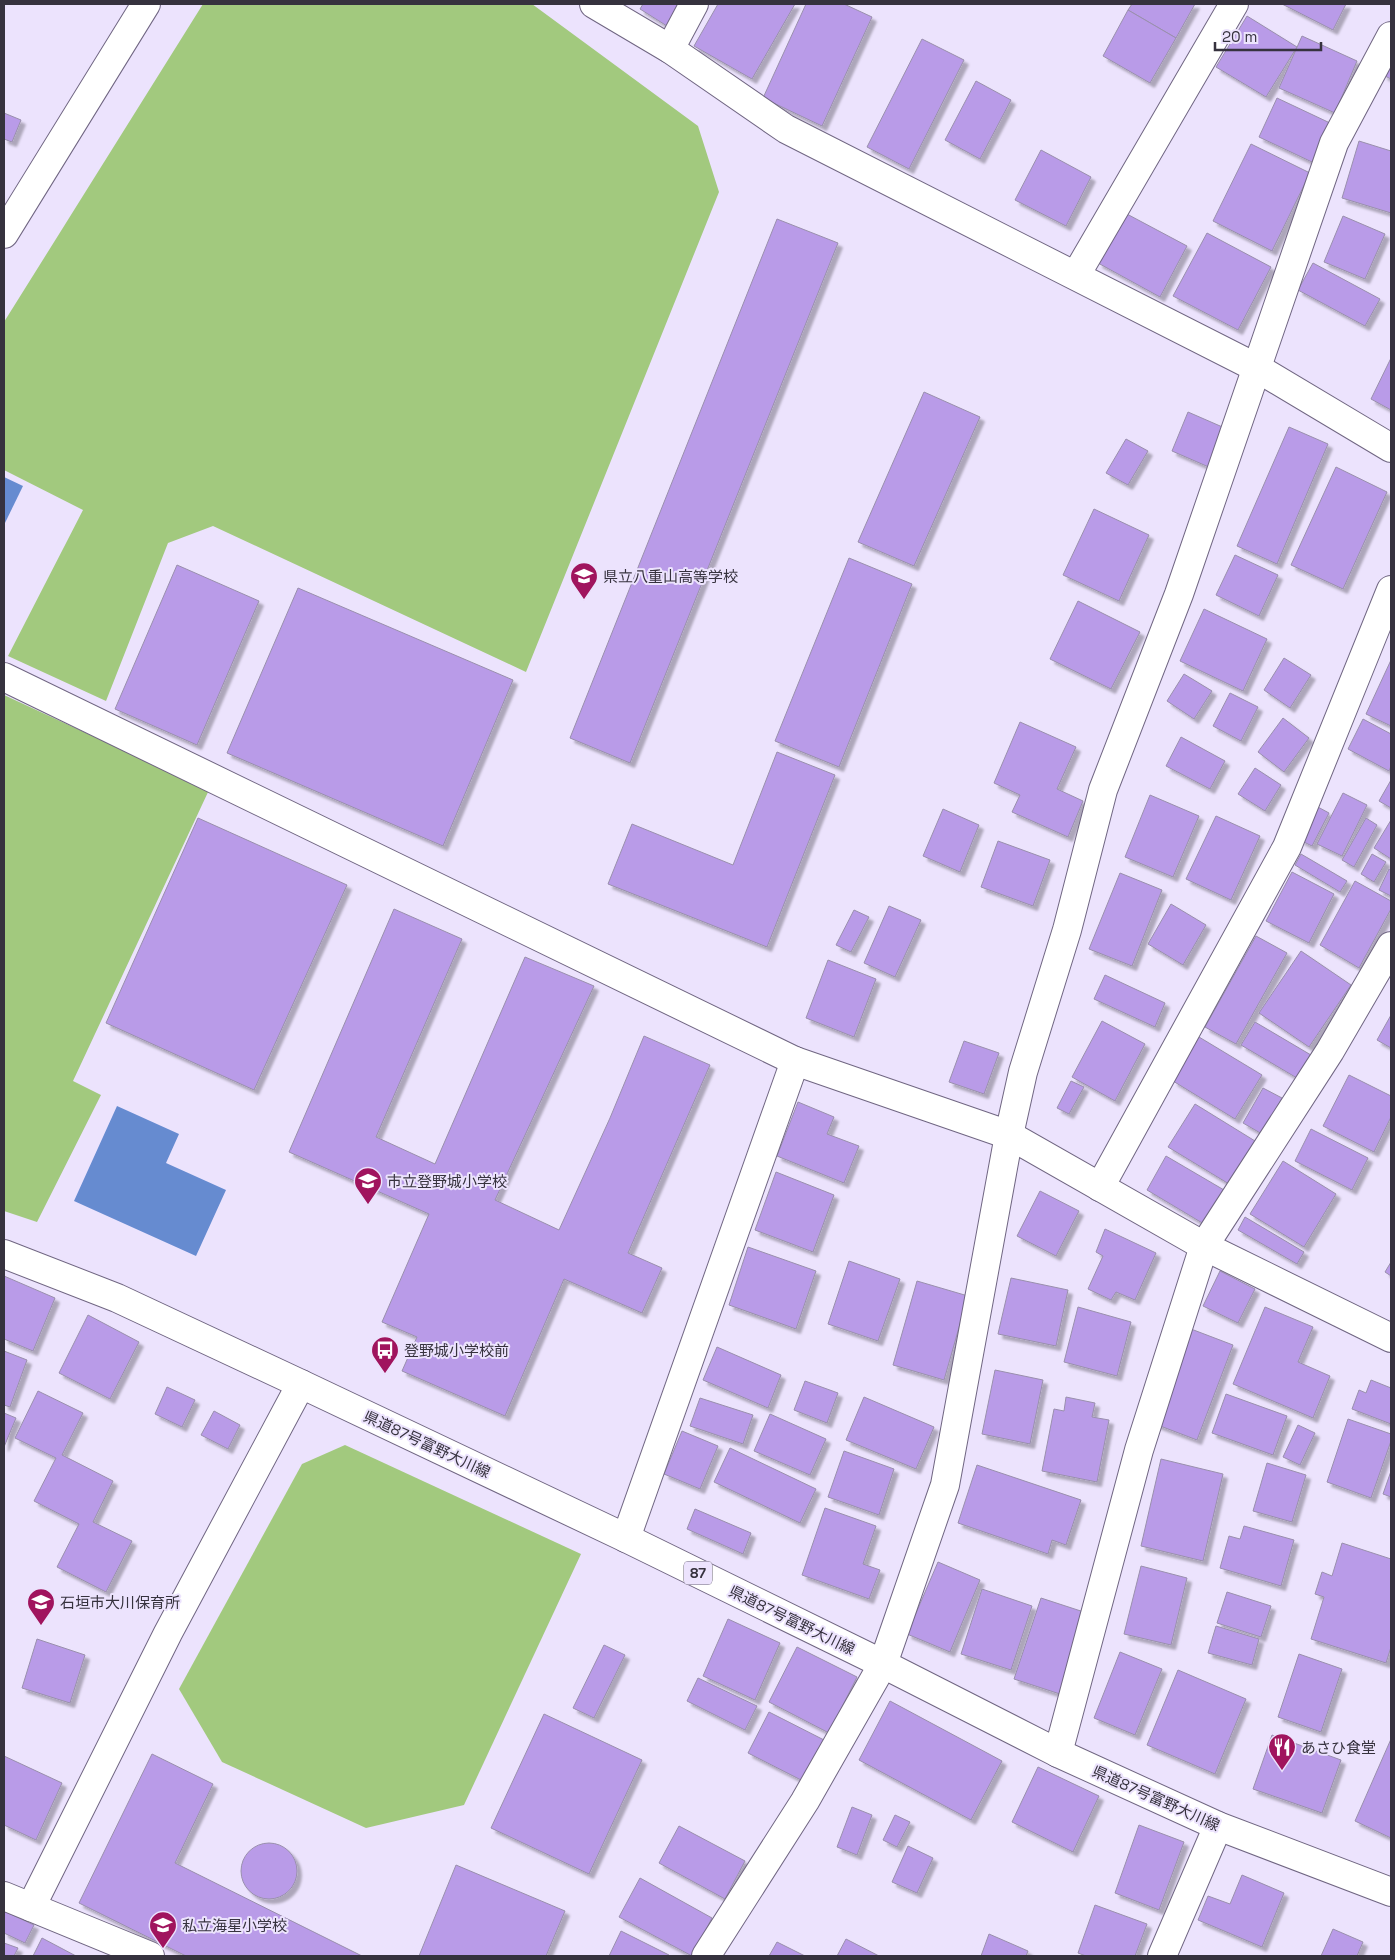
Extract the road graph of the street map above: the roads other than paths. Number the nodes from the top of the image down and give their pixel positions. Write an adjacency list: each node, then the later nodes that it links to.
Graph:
1 (146, 4): 7 (street)
2 (594, 4): 6 (street)
3 (694, 4): 6 (street)
4 (1234, 4): 8 (street)
5 (1391, 36): 9 (street)
6 (670, 49): 8 (street)
7 (4, 234)
8 (1076, 275): 9 (street)
9 (1257, 368): 10 (street); 15 (street)
10 (1391, 448)
11 (1391, 590): 16 (street)
12 (4, 677): 14 (street)
13 (1391, 946): 17 (street)
14 (795, 1061): 15 (street); 21 (street)
15 (1008, 1135): 16 (street); 22 (street)
16 (1100, 1187): 17 (street)
17 (1204, 1246): 19 (street); 23 (street)
18 (4, 1254): 20 (street, 県道87号富野大川線 / 87)
19 (1391, 1338)
20 (301, 1384): 21 (street, 県道87号富野大川線 / 87); 27 (street)
21 (626, 1538): 22 (street, 県道87号富野大川線 / 87)
22 (883, 1664): 23 (street, 県道87号富野大川線 / 87); 30 (street)
23 (1058, 1753): 24 (street, 県道87号富野大川線 / 87)
24 (1218, 1826): 25 (street, 県道87号富野大川線 / 87); 31 (street)
25 (1391, 1892)
26 (4, 1896): 27 (street)
27 (31, 1907): 28 (street)
28 (100, 1946): 29 (street)
29 (150, 1956)
30 (706, 1956)
31 (1162, 1956)

